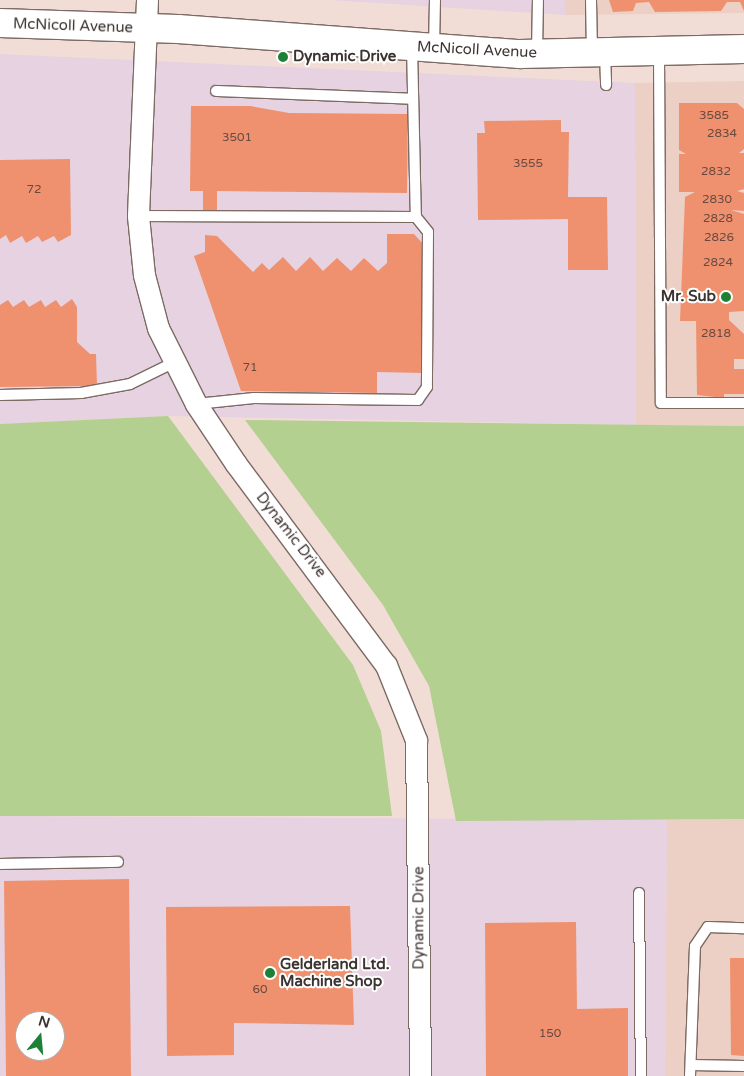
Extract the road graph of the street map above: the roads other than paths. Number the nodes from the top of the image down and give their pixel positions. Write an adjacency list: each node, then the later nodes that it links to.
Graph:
1 (147, 0): 6 (street, Dynamic Drive)
2 (436, 0): 7 (lane)
3 (538, 0): 11 (lane)
4 (591, 0): 10 (lane)
5 (0, 23): 6 (main road, McNicoll Avenue)
6 (147, 28): 7 (main road, McNicoll Avenue); 15 (street, Dynamic Drive)
7 (423, 48): 11 (main road, McNicoll Avenue); 14 (lane)
8 (744, 49): 9 (main road, McNicoll Avenue)
9 (659, 50): 10 (main road, McNicoll Avenue); 19 (lane)
10 (598, 52): 11 (main road, McNicoll Avenue); 12 (lane)
11 (537, 54)
12 (606, 85)
13 (216, 91): 14 (lane)
14 (413, 99): 16 (lane)
15 (138, 216): 16 (lane); 17 (street, Dynamic Drive)
16 (416, 217): 20 (lane)
17 (175, 362): 18 (lane); 20 (street, Dynamic Drive)
18 (0, 394)
19 (744, 403)
20 (196, 404): 27 (street, Dynamic Drive)
21 (118, 862): 22 (lane)
22 (0, 864)
23 (639, 893): 28 (lane)
24 (744, 928): 25 (lane)
25 (691, 1065): 26 (lane); 29 (lane)
26 (744, 1066)
27 (420, 1076)
28 (641, 1076)
29 (690, 1076)

